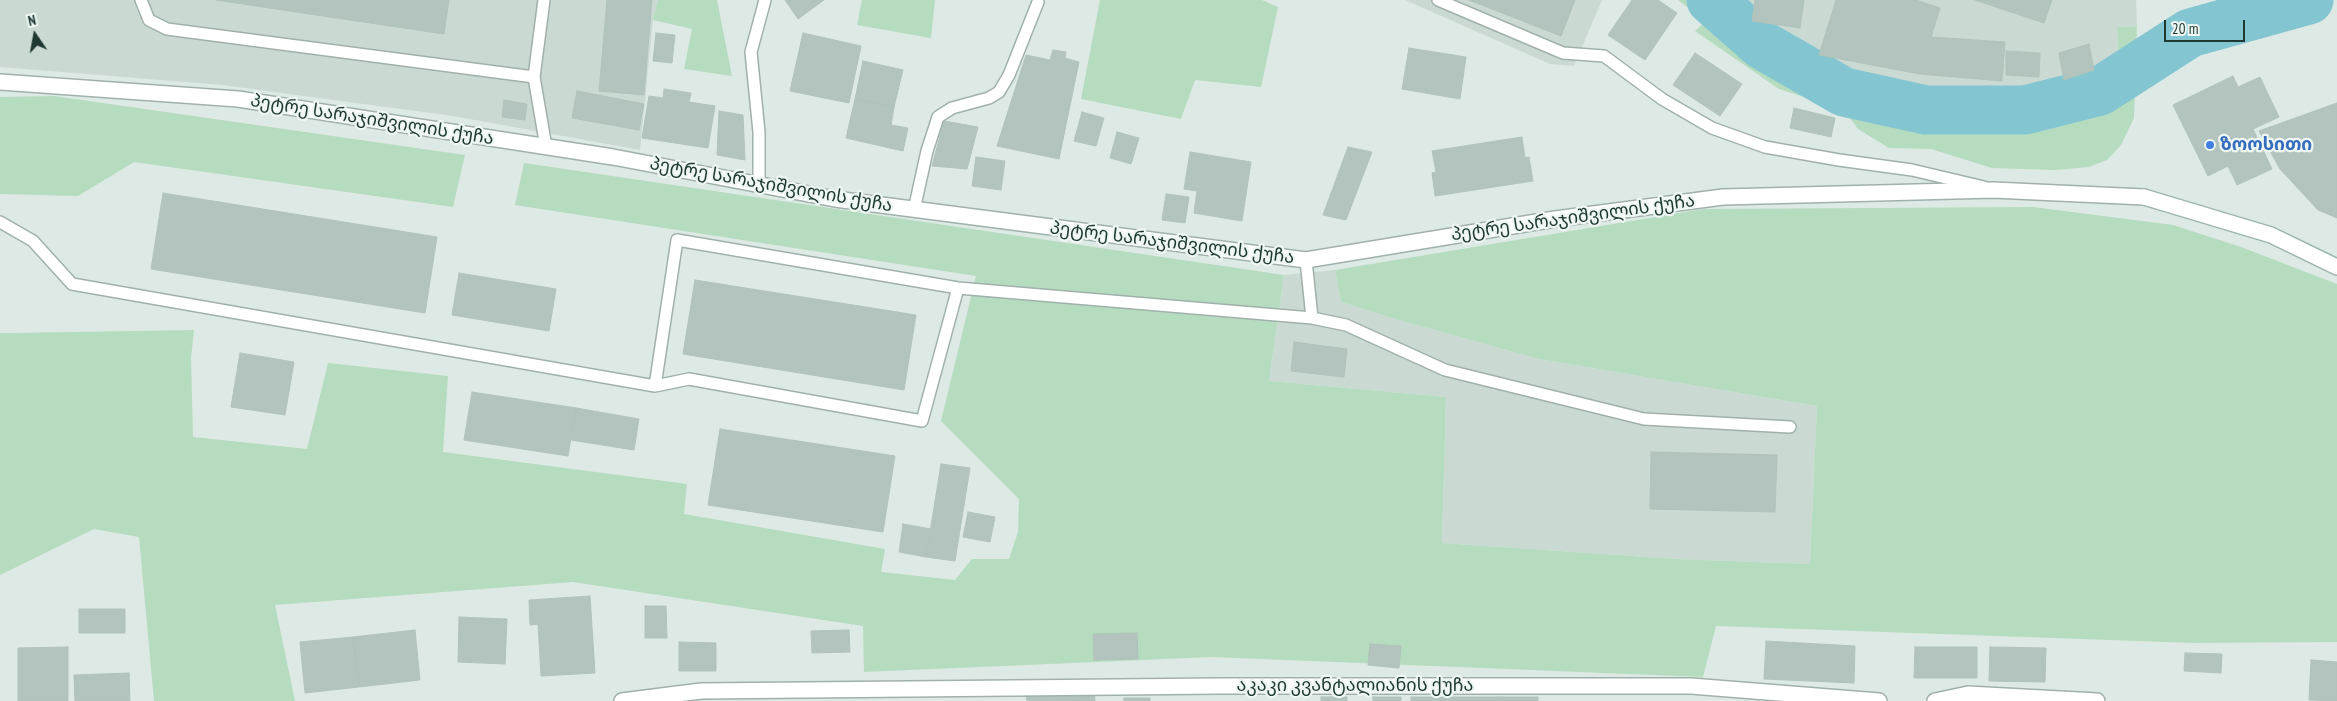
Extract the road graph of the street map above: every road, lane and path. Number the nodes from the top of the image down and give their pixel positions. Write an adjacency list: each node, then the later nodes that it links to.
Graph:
1 (141, 0): 6 (lane)
2 (544, 0): 6 (lane)
3 (765, 0): 9 (lane)
4 (1438, 0): 10 (lane)
5 (1038, 2): 11 (lane)
6 (534, 76): 8 (lane)
7 (0, 82): 8 (street, პეტრე სარაჯიშვილის ქუჩა)
8 (546, 147): 9 (street, პეტრე სარაჯიშვილის ქუჩა)
9 (759, 185): 11 (street, პეტრე სარაჯიშვილის ქუჩა)
10 (1993, 190): 13 (street, პეტრე სარაჯიშვილის ქუჩა); 14 (street, პეტრე სარაჯიშვილის ქუჩა)
11 (914, 210): 13 (street, პეტრე სარაჯიშვილის ქუჩა)
12 (0, 222): 17 (lane)
13 (1306, 260): 16 (lane)
14 (2337, 267)
15 (958, 288): 16 (lane); 17 (lane); 17 (lane)
16 (1312, 318): 18 (lane)
17 (654, 386)
18 (1790, 427)
19 (1220, 686): 20 (street, აკაკი კვანტალიანის ქუჩა); 22 (street); 23 (street, აკაკი კვანტალიანის ქუჩა)
20 (701, 696): 21 (street, აკაკი კვანტალიანის ქუჩა)
21 (622, 701)
22 (1225, 701)
23 (1879, 701)
24 (1935, 701): 25 (street)
25 (2097, 701)

